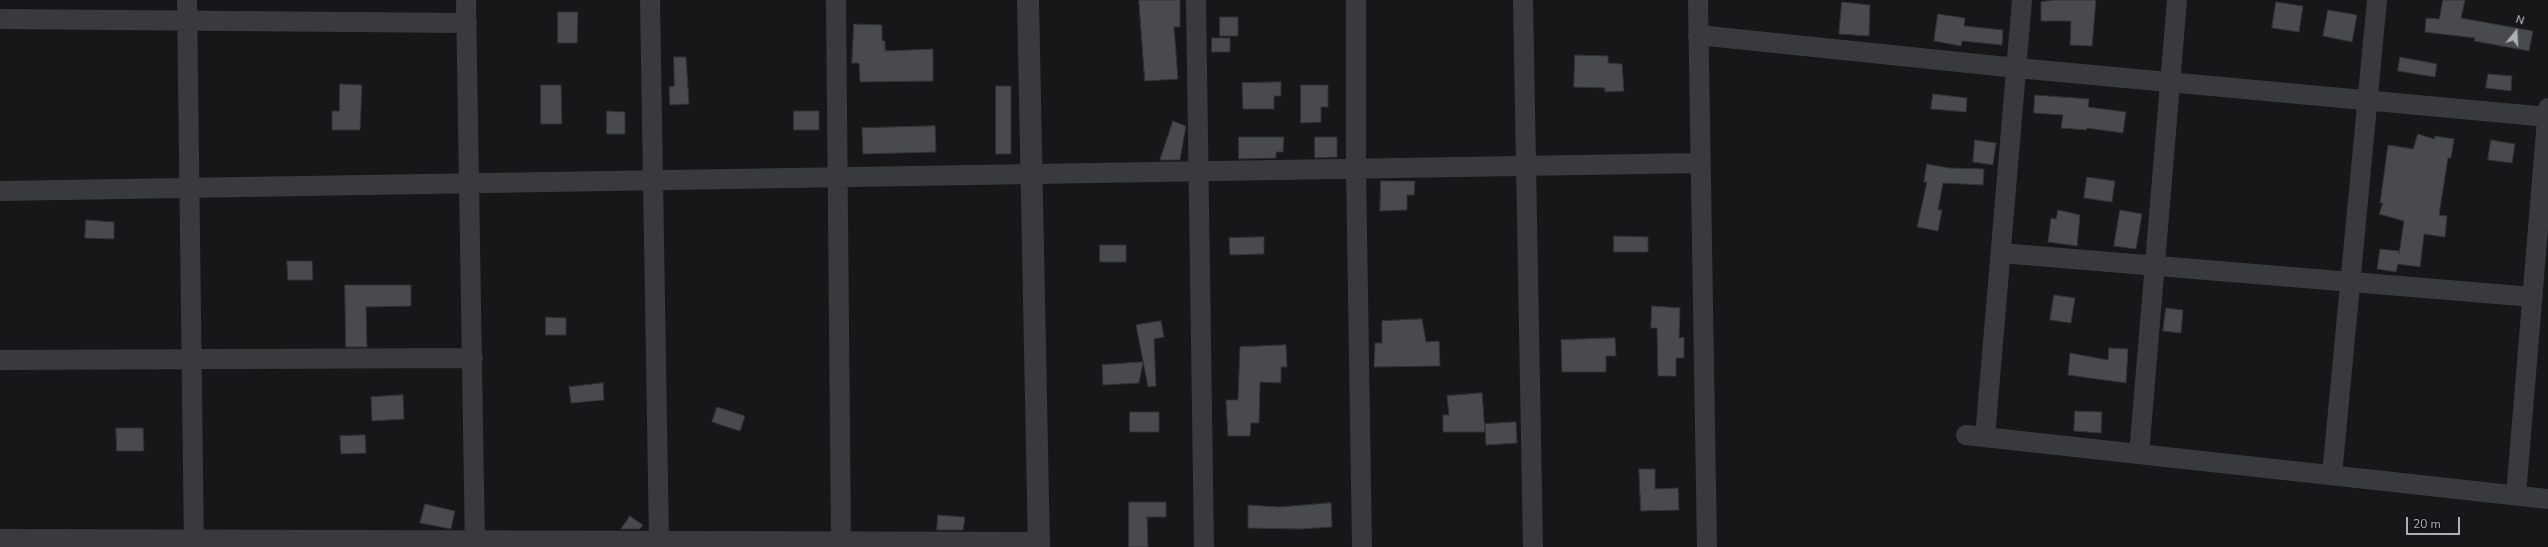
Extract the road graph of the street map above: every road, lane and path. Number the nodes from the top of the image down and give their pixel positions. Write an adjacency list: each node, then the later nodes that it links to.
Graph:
1 (187, 0): 14 (street)
2 (466, 0): 15 (street)
3 (650, 0): 27 (street)
4 (836, 0): 26 (street)
5 (1028, 0): 25 (street)
6 (1196, 0): 24 (street)
7 (1356, 0): 23 (street)
8 (1523, 0): 22 (street)
9 (1698, 0): 16 (street)
10 (2022, 0): 17 (street)
11 (2178, 0): 18 (street)
12 (2377, 0): 19 (street)
13 (0, 19): 14 (street)
14 (187, 20): 15 (street); 29 (street)
15 (466, 23): 28 (street)
16 (1698, 35): 17 (street); 21 (street)
17 (2017, 68): 18 (street); 31 (street)
18 (2171, 82): 19 (street); 32 (street)
19 (2368, 101): 20 (street); 33 (street)
20 (2548, 114): 34 (street)
21 (1701, 163): 22 (street); 51 (street)
22 (1527, 165): 23 (street); 50 (street)
23 (1356, 168): 24 (street); 49 (street)
24 (1199, 171): 25 (street); 48 (street)
25 (1032, 174): 26 (street); 47 (street)
26 (838, 177): 27 (street); 44 (street)
27 (653, 180): 28 (street); 43 (street)
28 (470, 183): 29 (street); 35 (street)
29 (190, 188): 30 (street); 36 (street)
30 (0, 191)
31 (2001, 253): 32 (street); 38 (street)
32 (2155, 265): 33 (street); 38 (street)
33 (2350, 282): 34 (street); 39 (street)
34 (2533, 297): 40 (street)
35 (473, 358): 36 (street); 46 (street)
36 (193, 359): 37 (street); 45 (street)
37 (0, 360)
38 (2139, 454): 39 (street)
39 (2332, 475): 40 (street)
40 (2516, 495): 41 (street)
41 (2548, 499)
42 (0, 539): 45 (street)
43 (659, 540): 44 (street); 46 (street)
44 (841, 541): 47 (street)
45 (194, 543): 46 (street)
46 (475, 544)
47 (1039, 544)
48 (1204, 547)
49 (1362, 547)
50 (1533, 547)
51 (1707, 547)

